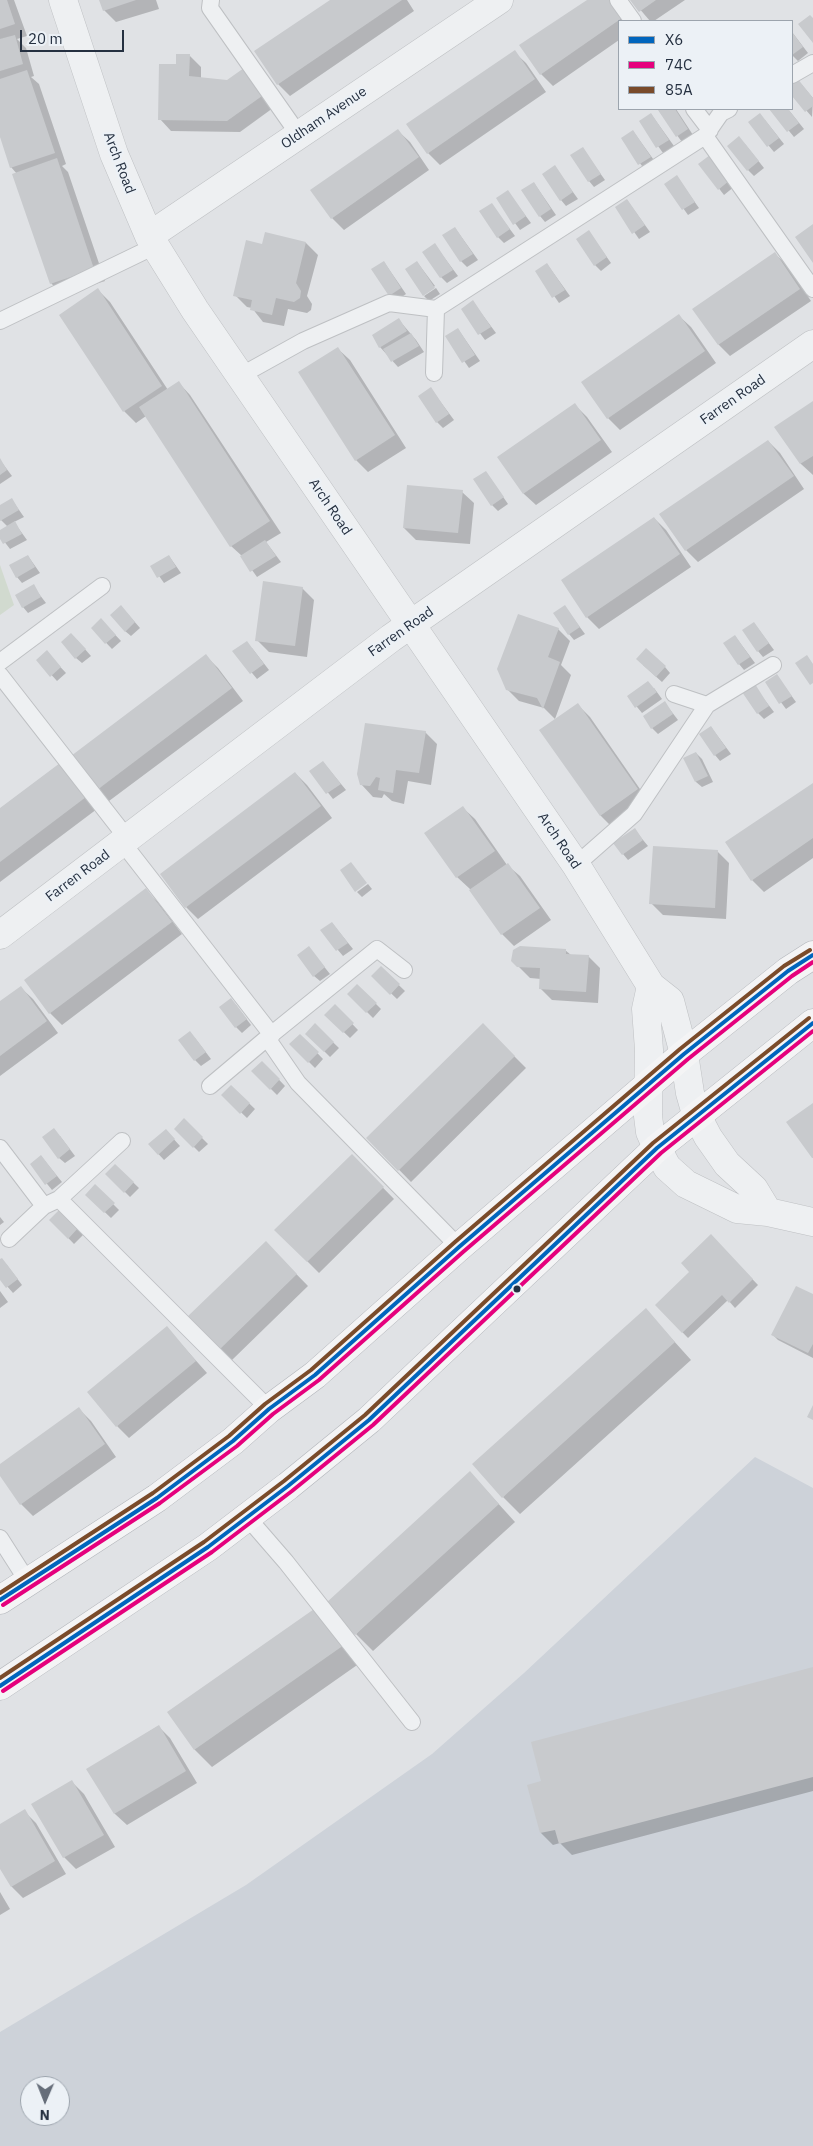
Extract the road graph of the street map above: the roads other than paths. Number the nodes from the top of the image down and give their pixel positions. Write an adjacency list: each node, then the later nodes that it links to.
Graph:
1 (63, 0): 12 (street, Arch Road)
2 (211, 0): 11 (lane)
3 (499, 0): 11 (street, Oldham Avenue)
4 (618, 0): 5 (lane)
5 (632, 20)
6 (813, 63): 7 (lane)
7 (793, 74)
8 (695, 110): 10 (lane)
9 (727, 110): 10 (lane)
10 (707, 133): 13 (lane); 14 (lane)
11 (298, 136): 12 (street, Oldham Avenue)
12 (152, 241): 15 (lane); 18 (street, Arch Road)
13 (813, 289)
14 (436, 309): 17 (lane); 18 (lane)
15 (0, 321)
16 (813, 344): 20 (street, Farren Road)
17 (434, 373)
18 (240, 376): 20 (street, Arch Road)
19 (102, 586): 21 (lane)
20 (410, 624): 26 (street, Farren Road); 27 (street, Arch Road)
21 (0, 662)
22 (773, 666): 25 (lane)
23 (0, 675): 26 (lane)
24 (674, 694): 25 (lane)
25 (707, 705): 27 (lane)
26 (124, 840): 28 (street, Farren Road); 33 (lane)
27 (576, 865): 31 (street, Arch Road)
28 (0, 935)
29 (813, 955): 34 (highway)
30 (404, 970): 33 (lane)
31 (651, 986): 34 (street, Arch Road); 36 (street)
32 (813, 1023): 37 (highway)
33 (269, 1037): 35 (lane); 45 (lane)
34 (684, 1054): 36 (highway); 37 (street, Arch Road)
35 (210, 1086)
36 (647, 1086): 40 (street); 45 (highway)
37 (696, 1114): 40 (highway); 42 (street, Arch Road)
38 (122, 1140): 41 (lane)
39 (0, 1148): 41 (lane)
40 (656, 1148): 42 (street); 47 (highway)
41 (52, 1203): 44 (lane); 46 (lane)
42 (768, 1212): 43 (street)
43 (813, 1222)
44 (9, 1239)
45 (459, 1247): 46 (highway)
46 (269, 1410): 49 (highway)
47 (247, 1517): 51 (highway); 52 (lane)
48 (0, 1538): 49 (lane)
49 (28, 1582): 50 (highway)
50 (0, 1600)
51 (0, 1686)
52 (412, 1722)

